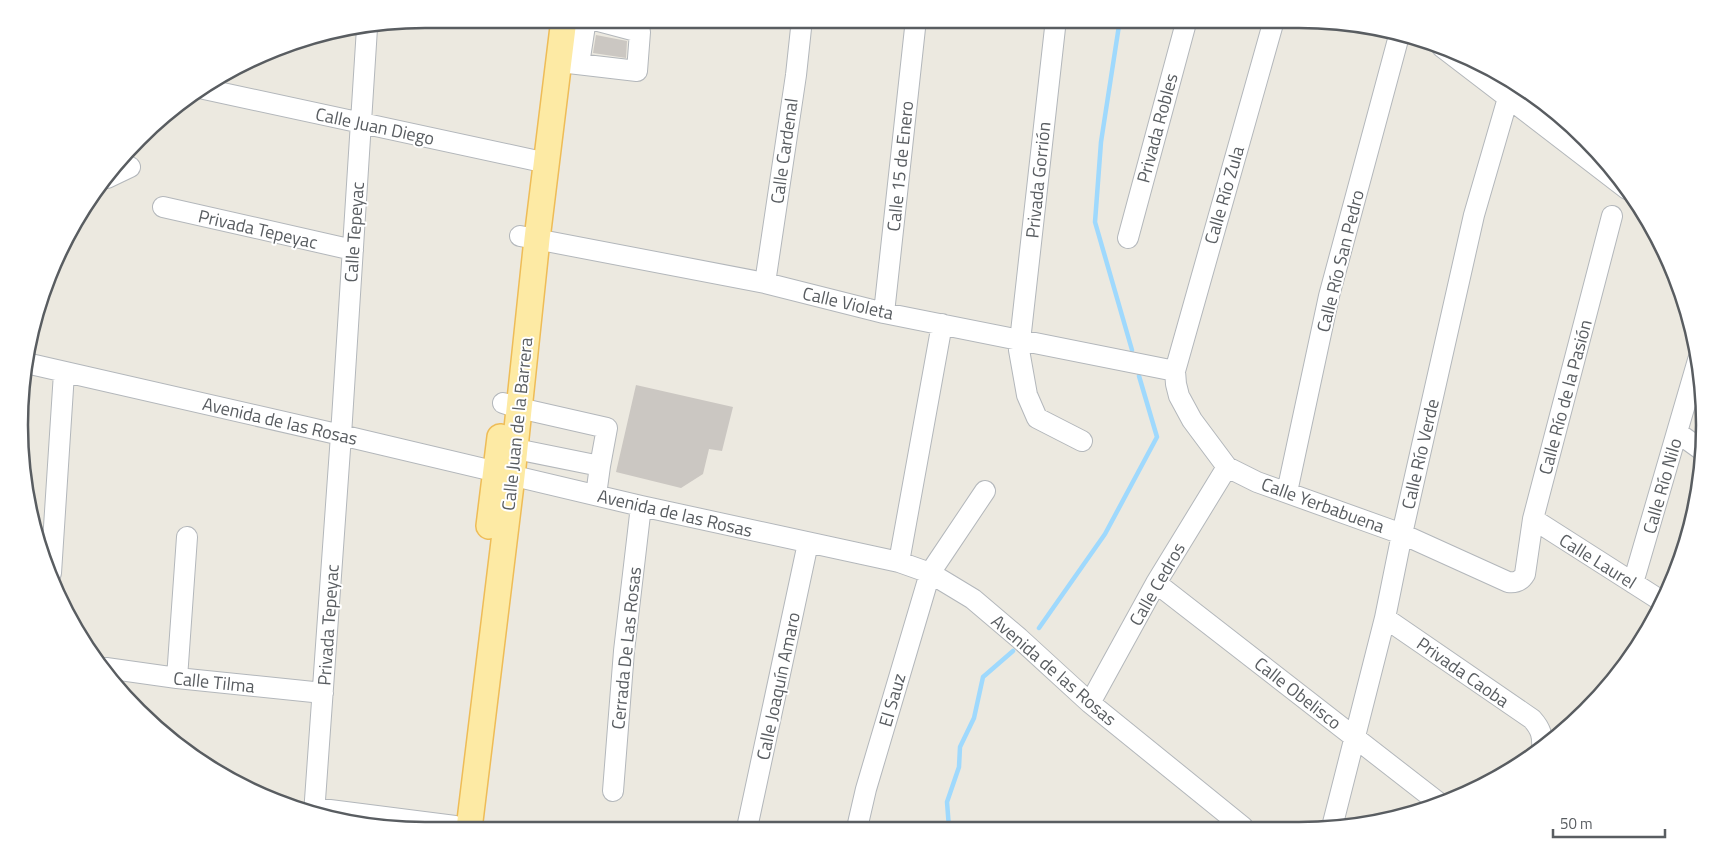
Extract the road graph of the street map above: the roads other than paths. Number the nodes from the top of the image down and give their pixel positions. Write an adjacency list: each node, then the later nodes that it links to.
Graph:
1 (575, 28): 10 (street)
2 (625, 28): 10 (street)
3 (801, 28): 24 (street, Calle Cardenal)
4 (915, 28): 25 (street, Calle 15 de Enero)
5 (1055, 28): 27 (street, Privada Gorrión)
6 (1185, 28): 22 (street, Privada Robles)
7 (1272, 28): 29 (street, Calle Río Zula)
8 (367, 32): 14 (street, Calle Tepeyac)
9 (1398, 40): 42 (street, Calle Río San Pedro)
10 (560, 41): 15 (main road, Calle Juan de la Barrera)
11 (1492, 78): 13 (street)
12 (211, 90): 14 (street, Calle Juan Diego)
13 (1511, 90): 17 (street); 46 (street, Calle Río Verde)
14 (361, 123): 15 (street, Calle Juan Diego); 23 (street, Calle Tepeyac)
15 (539, 161): 21 (main road, Calle Juan de la Barrera)
16 (130, 167): 18 (street)
17 (1600, 167)
18 (118, 173)
19 (163, 207): 23 (street, Privada Tepeyac)
20 (1612, 216): 45 (street, Calle Río de la Pasión)
21 (529, 237): 24 (street, Calle Violeta); 32 (main road, Calle Juan de la Barrera)
22 (1128, 238)
23 (353, 250): 34 (street, Calle Tepeyac)
24 (765, 283): 25 (street, Calle Violeta)
25 (884, 313): 26 (street, Calle Violeta)
26 (942, 324): 27 (street, Calle Violeta); 50 (street)
27 (1020, 340): 29 (street, Calle Violeta); 35 (street, Privada Gorrión)
28 (32, 365): 30 (street, Avenida de las Rosas)
29 (1175, 371): 39 (street, Calle Yerbabuena)
30 (64, 373): 34 (street, Avenida de las Rosas); 49 (street)
31 (1693, 379): 33 (street, Calle Río Nilo)
32 (511, 405): 37 (main road, Calle Juan de la Barrera); 38 (street)
33 (1678, 433): 36 (street); 54 (street, Calle Río Nilo)
34 (342, 435): 40 (street, Avenida de las Rosas); 59 (street, Privada Tepeyac)
35 (1082, 442)
36 (1695, 446)
37 (507, 447): 38 (street); 40 (main road, Calle Juan de la Barrera)
38 (600, 466): 43 (street)
39 (1227, 467): 42 (street, Calle Yerbabuena); 53 (street, Calle Cedros)
40 (504, 474): 43 (street, Avenida de las Rosas); 69 (main road, Calle Juan de la Barrera)
41 (985, 491): 51 (street, El Sauz)
42 (1287, 492): 46 (street, Calle Yerbabuena)
43 (596, 495): 44 (street, Avenida de las Rosas)
44 (641, 506): 48 (street, Avenida de las Rosas); 63 (street, Cerrada De Las Rosas)
45 (1533, 519): 52 (street, Calle Río de la Pasión); 54 (street, Calle Laurel)
46 (1402, 534): 52 (street, Calle Yerbabuena); 56 (street, Calle Río Verde)
47 (187, 537): 58 (street)
48 (808, 543): 50 (street, Avenida de las Rosas); 70 (street, Calle Joaquín Amaro)
49 (52, 560)
50 (899, 562): 51 (street, Avenida de las Rosas)
51 (930, 573): 60 (street, Avenida de las Rosas); 71 (street, El Sauz)
52 (1522, 579)
53 (1156, 583): 60 (street, Calle Cedros); 62 (street, Calle Obelisco)
54 (1634, 583): 55 (street, Calle Laurel)
55 (1656, 597)
56 (1385, 618): 61 (street, Privada Caoba); 62 (street, Calle Río Verde)
57 (112, 669): 58 (street, Calle Tilma)
58 (176, 678): 59 (street, Calle Tilma)
59 (322, 693): 65 (street, Privada Tepeyac)
60 (1090, 704): 72 (street, Avenida de las Rosas)
61 (1543, 737)
62 (1354, 738): 64 (street, Calle Obelisco); 67 (street, Calle Río Verde)
63 (613, 791)
64 (1432, 798)
65 (314, 806)
66 (371, 818): 68 (street)
67 (1334, 820)
68 (399, 821)
69 (460, 822)
70 (748, 822)
71 (858, 822)
72 (1237, 822)

